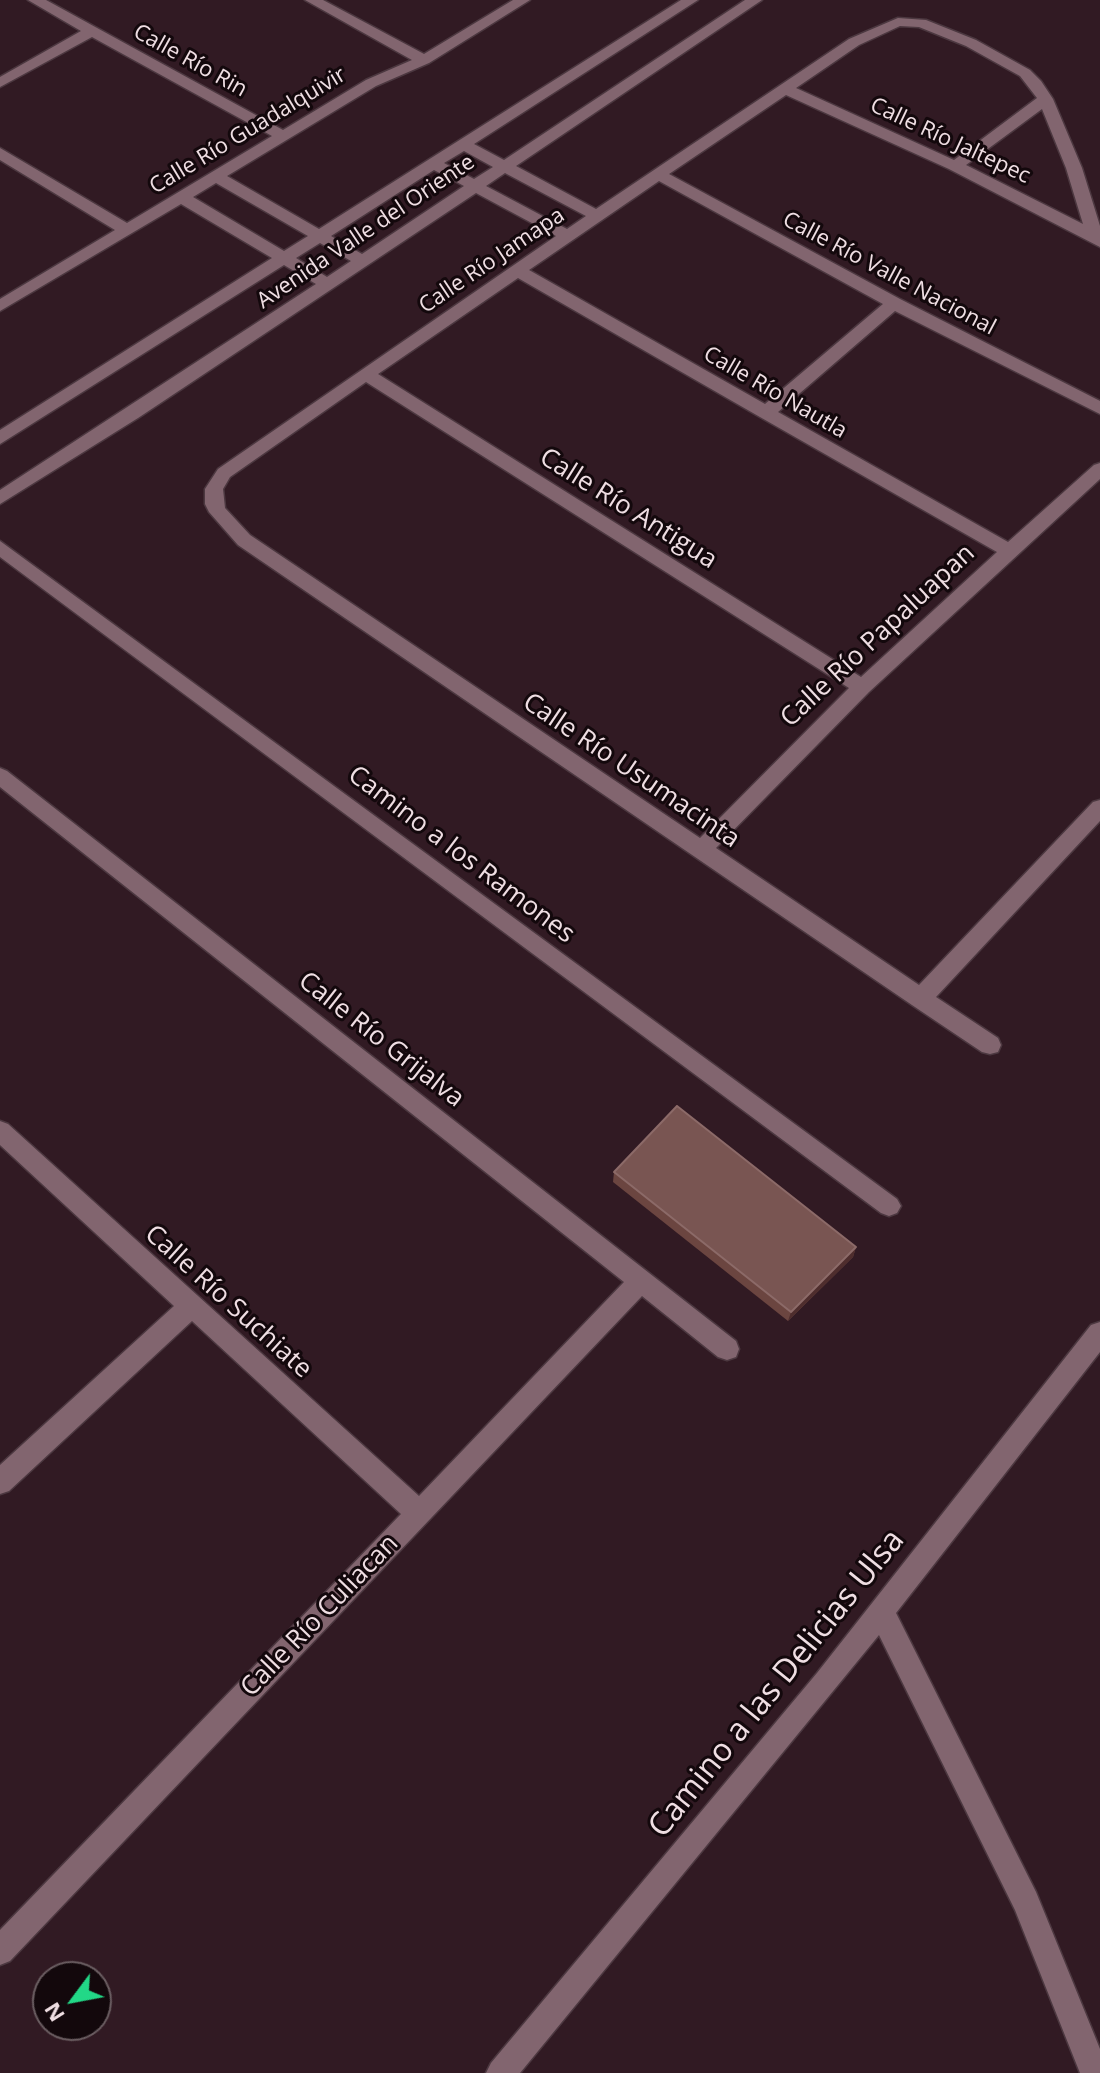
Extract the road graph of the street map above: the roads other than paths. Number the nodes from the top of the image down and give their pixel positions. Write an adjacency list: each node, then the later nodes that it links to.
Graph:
1 (35, 0): 6 (street, Calle Río Rin)
2 (312, 0): 7 (street)
3 (523, 0): 7 (street, Calle Río Guadalquivir)
4 (691, 0): 12 (street, Avenida Valle del Oriente)
5 (755, 0): 15 (street, Avenida Valle del Oriente)
6 (91, 32): 8 (street); 11 (street, Calle Río Rin)
7 (424, 60): 11 (street, Calle Río Guadalquivir)
8 (0, 83)
9 (785, 89): 10 (street, Calle Río Jamapa); 16 (street, Calle Río Jaltepec); 17 (street, Calle Río Jamapa)
10 (1045, 99): 16 (street); 25 (street, Calle Río Jamapa)
11 (283, 136): 18 (street, Calle Río Guadalquivir)
12 (462, 144): 14 (street, Avenida Valle del Oriente); 15 (street)
13 (0, 153): 22 (street)
14 (432, 163): 19 (street); 23 (street, Avenida Valle del Oriente)
15 (505, 166): 19 (street, Avenida Valle del Oriente); 21 (street)
16 (955, 166): 25 (street, Calle Río Jaltepec)
17 (659, 175): 21 (street, Calle Río Jamapa); 30 (street, Calle Río Valle Nacional)
18 (216, 176): 20 (street, Calle Río Guadalquivir); 23 (street)
19 (475, 186): 24 (street); 27 (street, Avenida Valle del Oriente)
20 (181, 197): 22 (street, Calle Río Guadalquivir); 26 (street)
21 (597, 216): 24 (street, Calle Río Jamapa)
22 (127, 230): 31 (street, Calle Río Guadalquivir)
23 (319, 236): 26 (street, Avenida Valle del Oriente); 27 (street)
24 (568, 236): 28 (street, Calle Río Jamapa)
25 (1097, 239)
26 (284, 258): 29 (street); 35 (street, Avenida Valle del Oriente)
27 (363, 261): 29 (street, Avenida Valle del Oriente)
28 (518, 271): 32 (street, Calle Río Jamapa); 34 (street, Calle Río Nautla)
29 (328, 284): 37 (street, Avenida Valle del Oriente)
30 (894, 303): 33 (street, Calle Río Valle Nacional); 34 (street)
31 (0, 306)
32 (366, 374): 38 (street, Calle Río Jamapa); 41 (street, Calle Río Antigua)
33 (1100, 408)
34 (766, 413): 40 (street, Calle Río Nautla)
35 (0, 438)
36 (1100, 469): 40 (street, Calle Río Papaluapan)
37 (0, 498)
38 (244, 540): 44 (street, Calle Río Usumacinta)
39 (0, 548): 48 (street, Camino a los Ramones)
40 (1011, 552): 41 (street, Calle Río Papaluapan)
41 (862, 687): 44 (street, Calle Río Papaluapan)
42 (0, 776): 49 (street, Calle Río Grijalva)
43 (1100, 808): 45 (street)
44 (701, 850): 45 (street, Calle Río Usumacinta)
45 (920, 999): 46 (street, Calle Río Usumacinta)
46 (990, 1045)
47 (0, 1131): 50 (street, Calle Río Suchiate)
48 (889, 1206)
49 (641, 1281): 52 (street, Calle Río Grijalva); 54 (street, Calle Río Culiacan)
50 (191, 1306): 53 (street); 54 (street, Calle Río Suchiate)
51 (1100, 1333): 55 (street, Camino a las Delicias Ulsa)
52 (727, 1349)
53 (0, 1482)
54 (419, 1513): 56 (street, Calle Río Culiacan)
55 (882, 1612): 57 (street, Camino a las Delicias Ulsa); 58 (street)
56 (0, 1951)
57 (501, 2073)
58 (1095, 2073)

